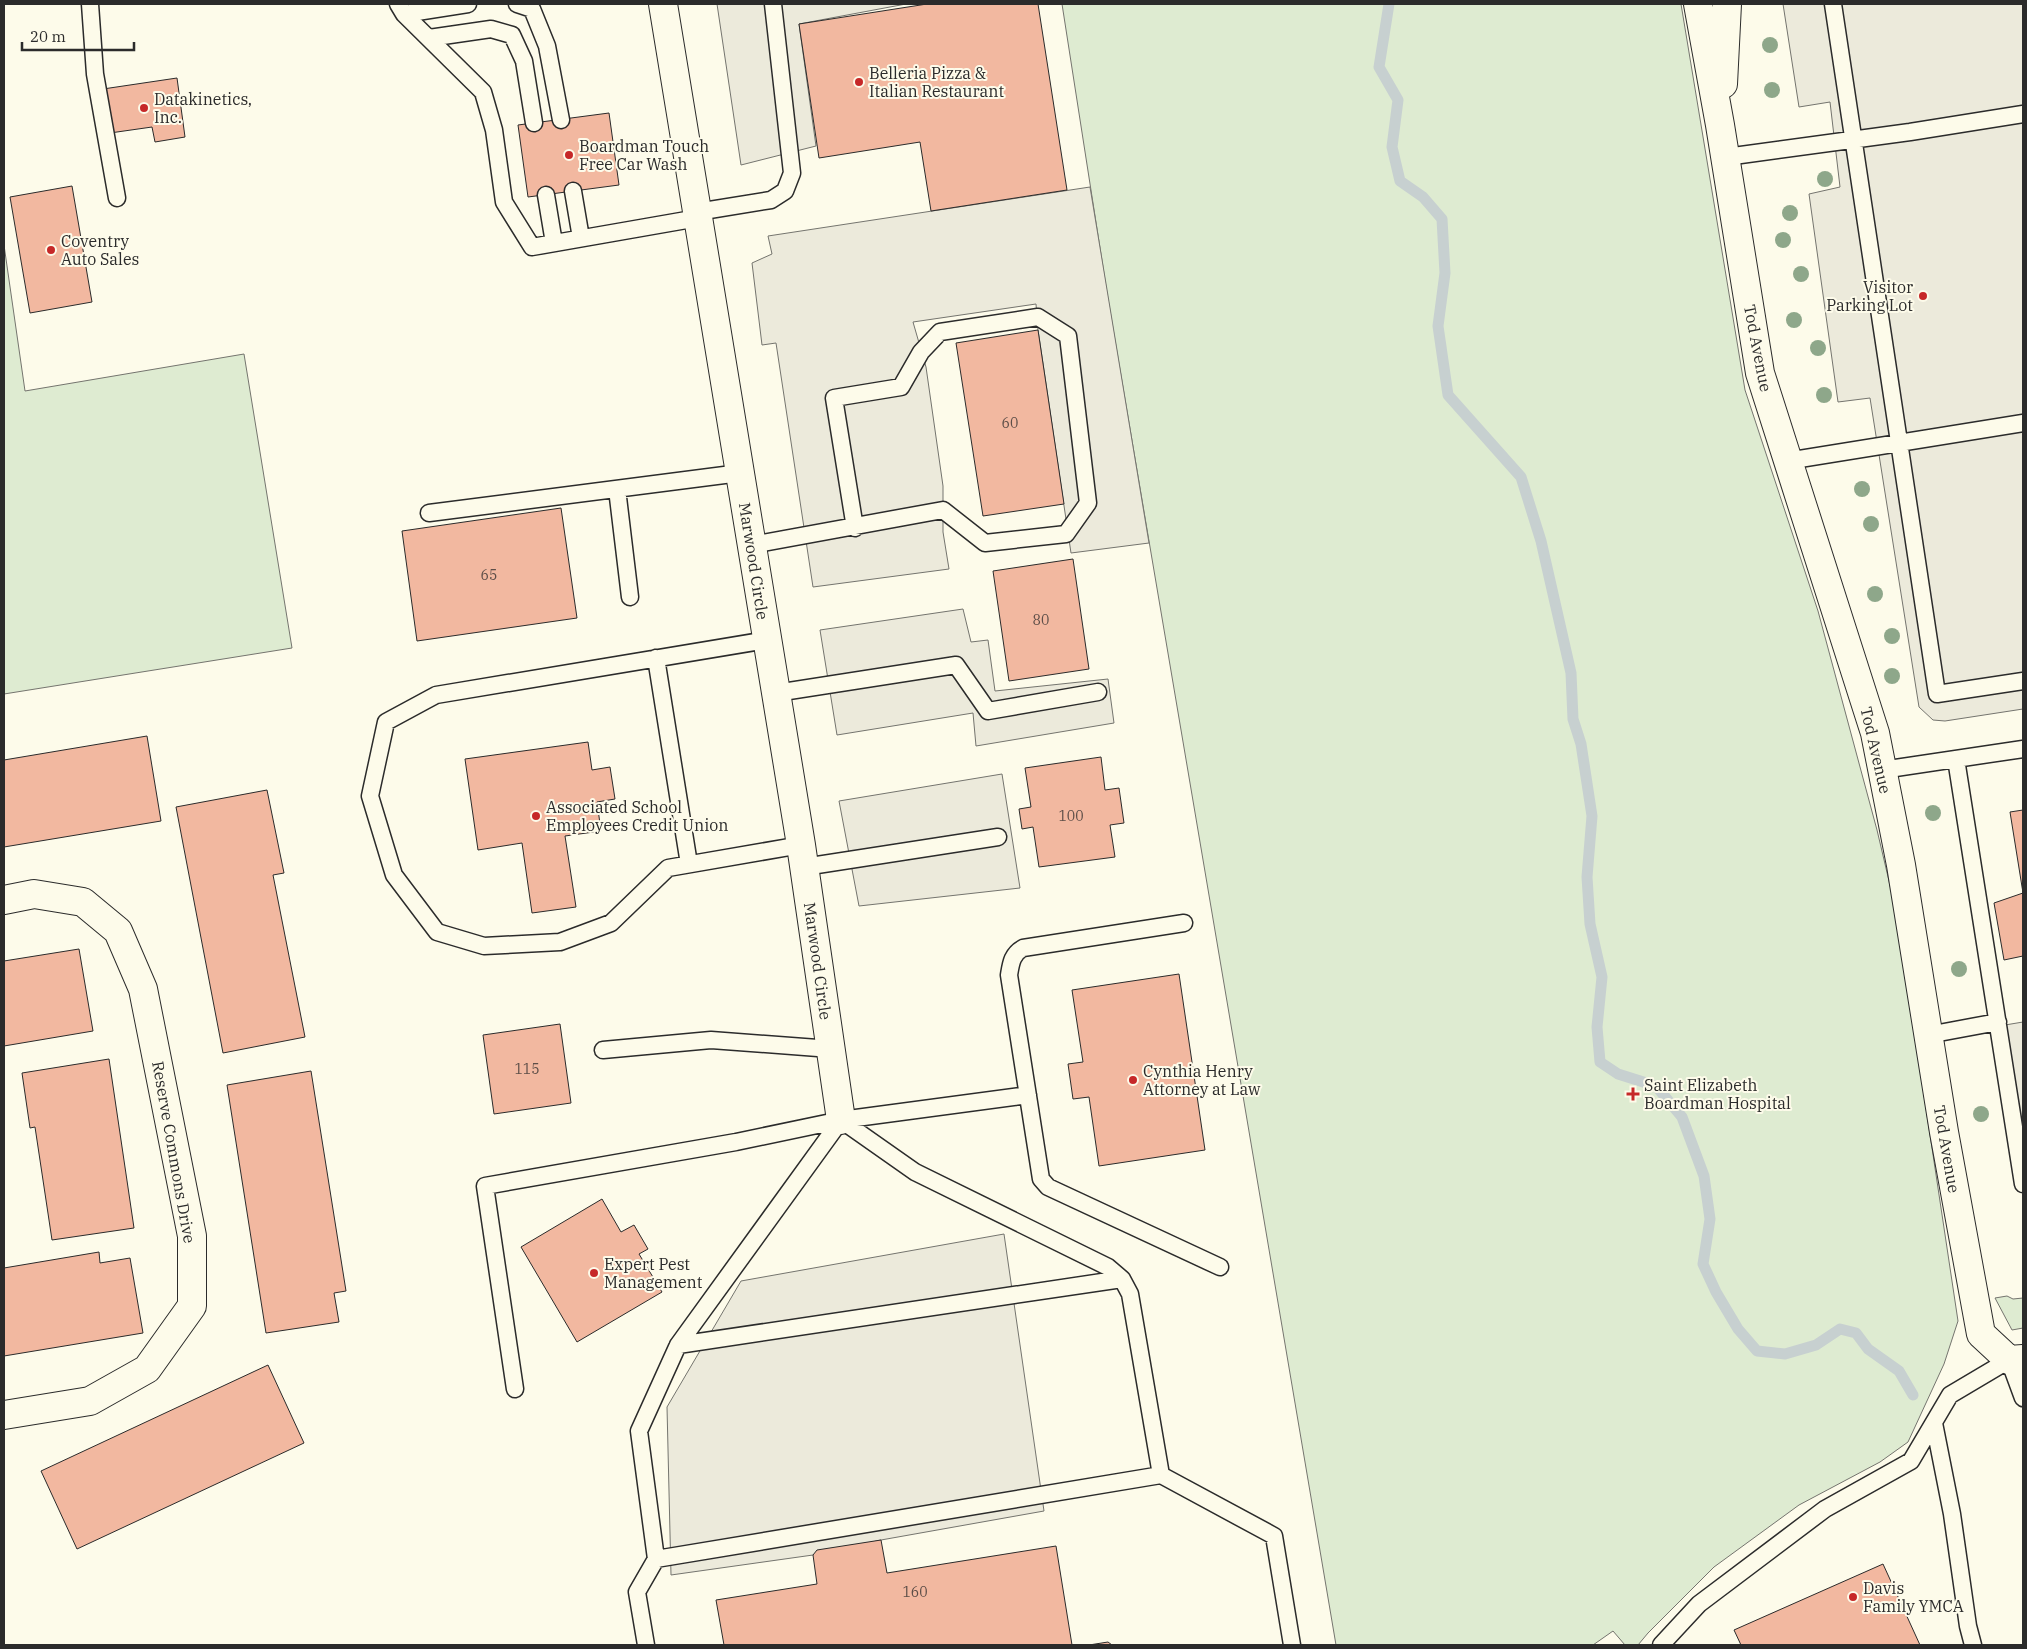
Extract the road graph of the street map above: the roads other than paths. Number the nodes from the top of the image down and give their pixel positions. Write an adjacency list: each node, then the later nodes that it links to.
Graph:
1 (90, 4): 19 (lane)
2 (468, 4): 9 (lane)
3 (517, 4): 12 (lane)
4 (663, 4): 20 (street, Marwood Circle)
5 (773, 4): 20 (lane)
6 (1698, 4): 14 (street, Tod Avenue)
7 (1727, 4): 14 (street, Tod Avenue)
8 (1833, 4): 15 (lane)
9 (401, 9): 10 (lane)
10 (429, 38): 13 (lane); 22 (lane)
11 (2023, 114): 15 (lane)
12 (561, 120)
13 (534, 123)
14 (1720, 125): 16 (street, Tod Avenue)
15 (1854, 140): 16 (lane); 24 (lane)
16 (1726, 157): 25 (street, Tod Avenue)
17 (573, 191): 21 (lane)
18 (546, 195): 22 (lane)
19 (117, 198)
20 (697, 215): 21 (lane); 26 (street, Marwood Circle)
21 (581, 238): 22 (lane)
22 (554, 243)
23 (2023, 423): 24 (lane)
24 (1900, 443): 25 (lane); 34 (lane)
25 (1788, 461): 39 (street, Tod Avenue)
26 (740, 473): 27 (lane); 30 (street, Marwood Circle)
27 (617, 489): 28 (lane); 31 (lane)
28 (429, 512)
29 (855, 528): 29 (lane); 30 (lane)
30 (752, 546): 32 (street, Marwood Circle)
31 (630, 597)
32 (767, 640): 33 (lane); 36 (street, Marwood Circle)
33 (656, 658): 42 (lane); 42 (lane)
34 (2023, 682)
35 (1098, 692): 36 (lane)
36 (776, 693): 41 (street, Marwood Circle)
37 (2023, 749): 38 (lane)
38 (1956, 759): 39 (lane); 45 (lane)
39 (1882, 770): 46 (street, Tod Avenue)
40 (998, 837): 41 (lane)
41 (803, 856): 42 (lane); 47 (street, Marwood Circle)
42 (689, 864)
43 (4, 900): 58 (street, Reserve Commons Drive)
44 (1184, 923): 49 (lane)
45 (1998, 1022): 46 (lane); 51 (lane)
46 (1928, 1035): 55 (street, Tod Avenue)
47 (831, 1049): 48 (lane); 50 (street, Marwood Circle)
48 (603, 1050)
49 (1028, 1095): 50 (lane); 52 (lane)
50 (841, 1120): 53 (lane); 54 (lane); 56 (lane)
51 (2023, 1184)
52 (1220, 1267)
53 (1122, 1279): 54 (lane); 60 (lane)
54 (678, 1345): 61 (lane)
55 (2016, 1359): 57 (lane); 59 (lane)
56 (515, 1389)
57 (2023, 1398)
58 (4, 1414)
59 (1934, 1422): 64 (lane); 65 (lane)
60 (1161, 1475): 61 (lane); 63 (lane)
61 (656, 1560): 62 (lane)
62 (646, 1645)
63 (1292, 1645)
64 (1661, 1645)
65 (1973, 1645)

